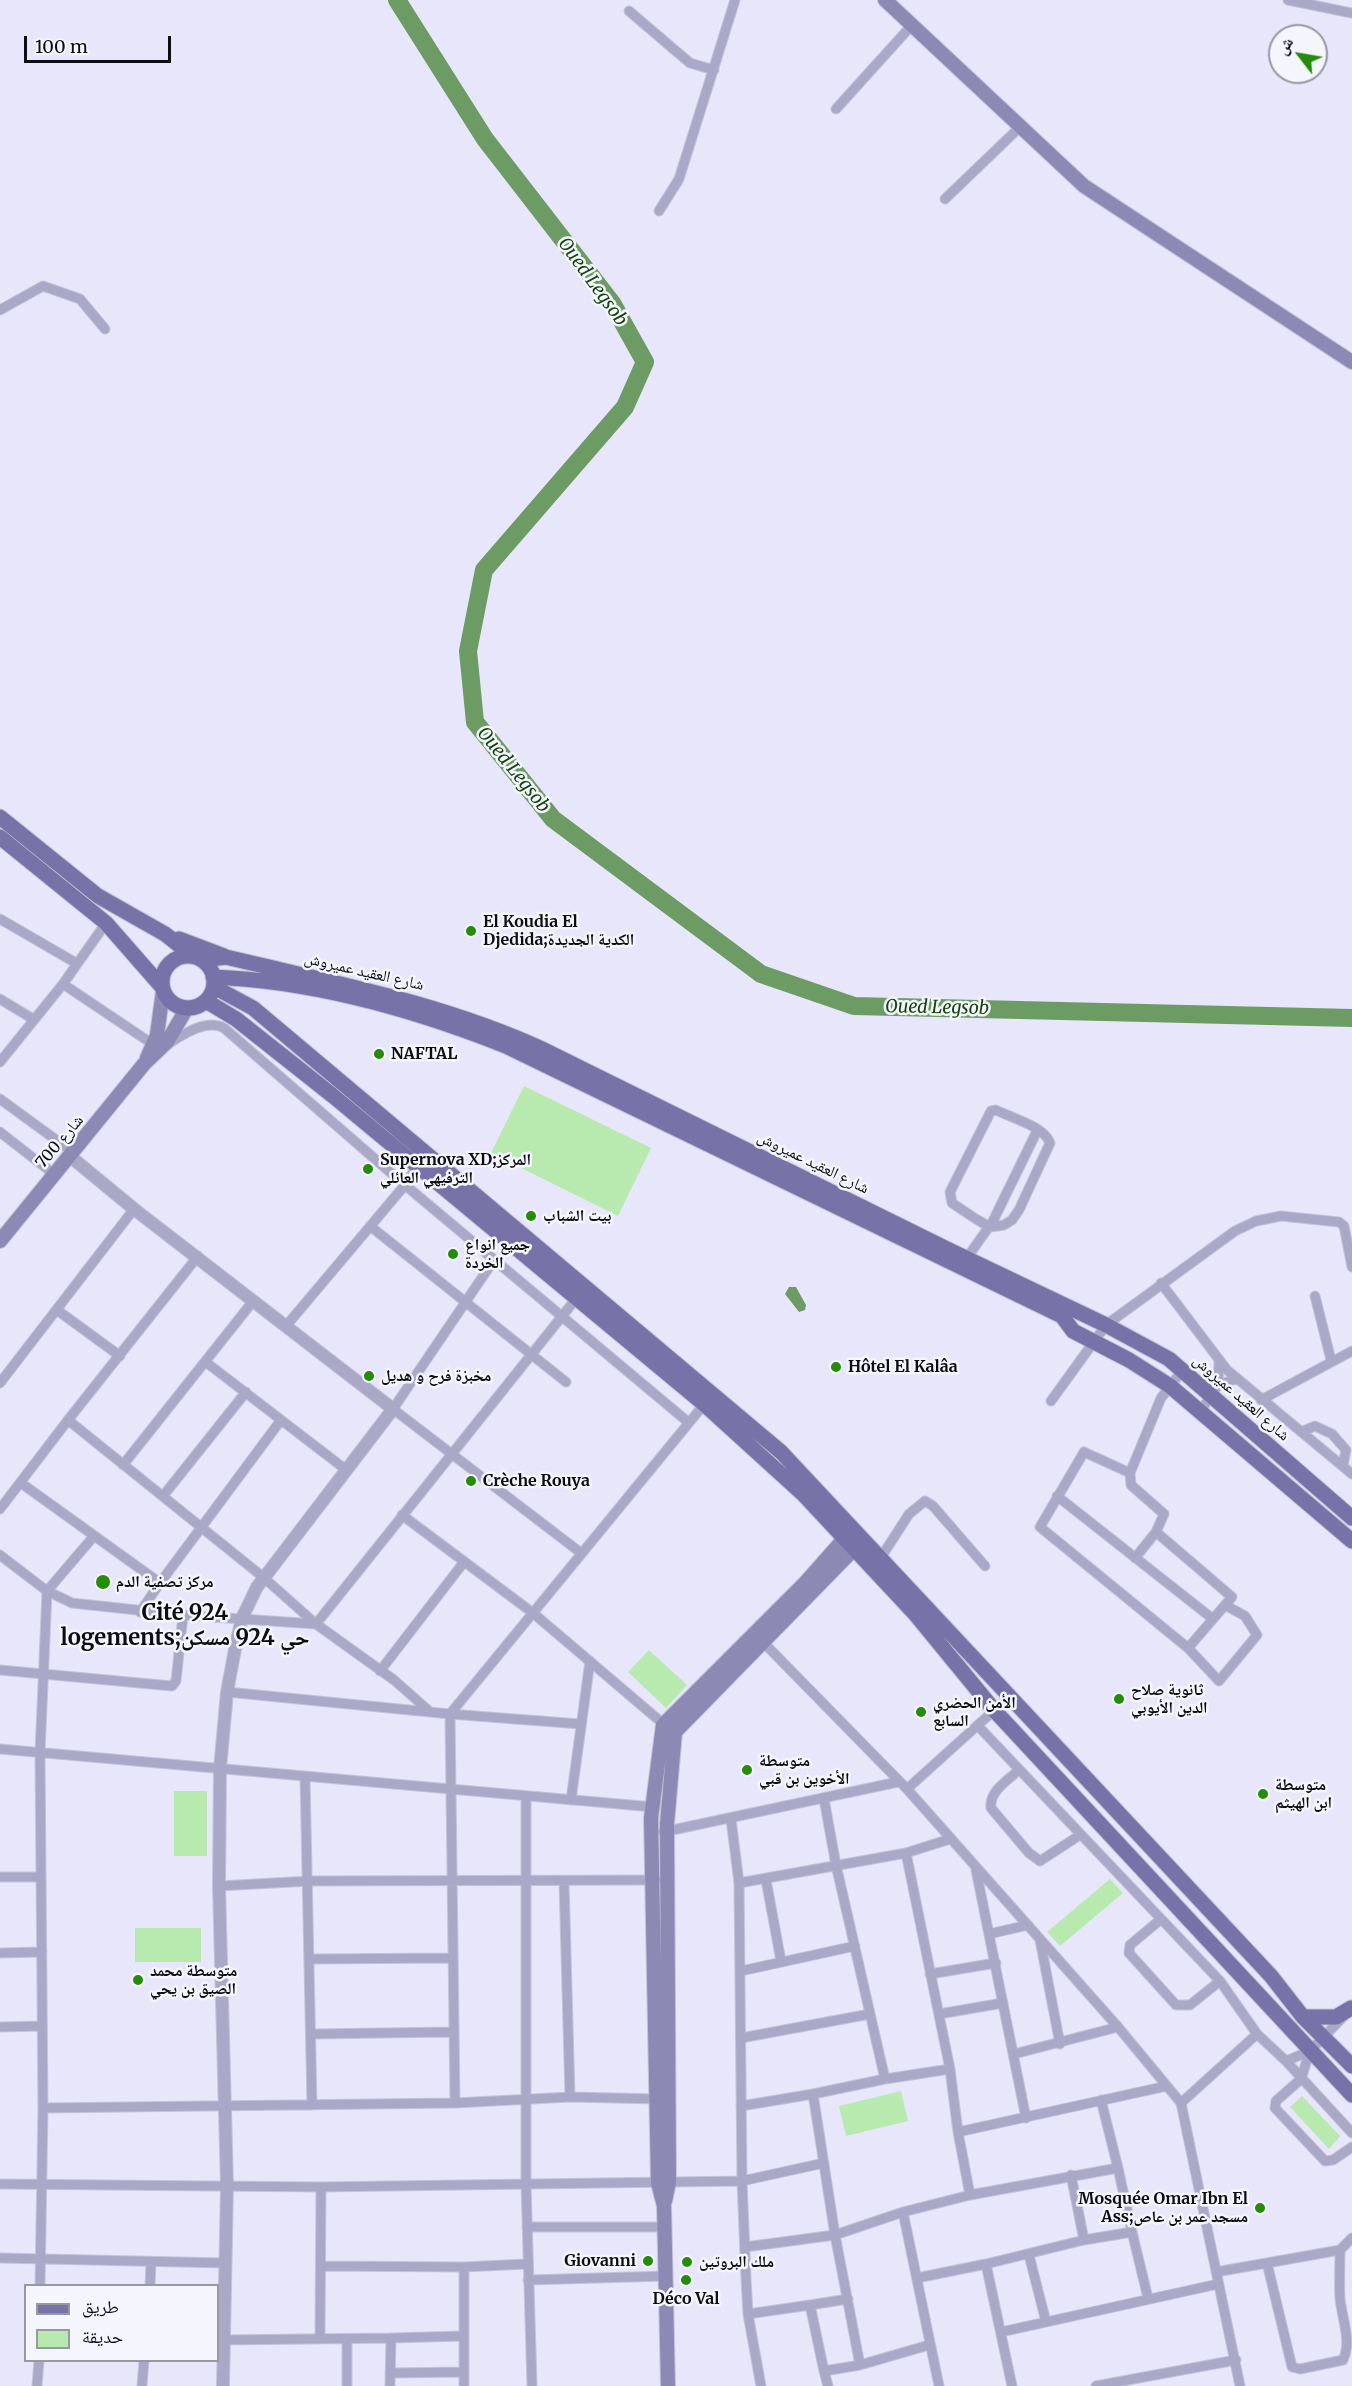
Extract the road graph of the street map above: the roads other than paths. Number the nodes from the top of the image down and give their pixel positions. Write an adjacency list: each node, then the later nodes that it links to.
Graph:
1 (735, 0): 7 (street)
2 (885, 0): 6 (main road)
3 (1288, 0): 5 (street)
4 (629, 11): 7 (street)
5 (1352, 13)
6 (912, 25): 8 (street); 9 (main road)
7 (714, 70): 11 (street)
8 (836, 109)
9 (1021, 126): 10 (street); 14 (main road)
10 (945, 199)
11 (659, 212)
12 (0, 310): 13 (street)
13 (105, 329)
14 (1352, 362)
15 (0, 817): 19 (main road)
16 (0, 837): 18 (main road)
17 (0, 919): 22 (street)
18 (106, 923): 22 (street); 26 (main road)
19 (165, 934): 20 (main road); 21 (main road)
20 (226, 957): 21 (main road, شارع العقيد عميروش); 39 (main road, شارع العقيد عميروش)
21 (197, 958): 25 (main road); 26 (main road)
22 (76, 963): 24 (street)
23 (264, 980): 25 (main road, شارع العقيد عميروش); 29 (main road); 39 (main road, شارع العقيد عميروش)
24 (63, 984): 30 (street); 31 (street)
25 (211, 988): 28 (main road); 29 (main road); 37 (main road)
26 (162, 989): 28 (main road); 31 (main road)
27 (0, 999): 30 (street)
28 (188, 1008): 31 (main road)
29 (253, 1008): 50 (main road)
30 (33, 1018): 32 (street)
31 (156, 1047): 36 (main road, شارع 700); 40 (street)
32 (0, 1062)
33 (0, 1099): 36 (street)
34 (1037, 1131): 43 (street); 43 (street); 43 (street)
35 (0, 1132): 38 (street)
36 (72, 1155): 38 (main road, شارع 700); 41 (street)
37 (417, 1166): 40 (street); 50 (main road)
38 (55, 1175): 44 (main road, شارع 700)
39 (789, 1178): 47 (main road, شارع العقيد عميروش)
40 (405, 1185): 42 (street); 46 (street)
41 (134, 1209): 45 (street); 54 (street)
42 (370, 1226): 53 (street); 57 (street)
43 (990, 1227): 47 (street)
44 (0, 1241)
45 (198, 1256): 52 (street); 61 (street)
46 (494, 1260): 53 (street); 55 (street)
47 (964, 1263): 56 (main road, شارع العقيد عميروش); 58 (main road, شارع العقيد عميروش)
48 (1352, 1267): 49 (street)
49 (1161, 1283): 56 (street); 63 (street)
50 (580, 1293): 55 (street); 72 (main road)
51 (1315, 1296): 62 (street)
52 (254, 1300): 57 (street); 64 (street)
53 (466, 1301): 60 (street); 75 (street)
54 (57, 1310): 61 (street); 68 (street)
55 (562, 1317): 60 (street); 79 (street)
56 (1106, 1324): 58 (street); 65 (main road, شارع العقيد عميروش)
57 (286, 1326): 75 (street)
58 (1093, 1342): 69 (main road, شارع العقيد عميروش); 74 (street)
59 (1352, 1351): 62 (street)
60 (531, 1355): 67 (street); 81 (street)
61 (120, 1356): 77 (street)
62 (1331, 1360): 73 (street)
63 (1219, 1362): 66 (street); 70 (street)
64 (207, 1363): 71 (street); 82 (street)
65 (1182, 1371): 69 (street); 70 (main road, شارع العقيد عميروش)
66 (1236, 1379): 70 (street); 73 (street)
67 (567, 1382)
68 (0, 1383)
69 (1170, 1386): 76 (main road, شارع العقيد عميروش); 85 (street)
70 (1215, 1390): 76 (street); 92 (main road, شارع العقيد عميروش)
71 (246, 1392): 78 (street); 88 (street)
72 (709, 1399): 79 (street); 98 (main road); 103 (main road)
73 (1261, 1400): 80 (street)
74 (1051, 1401)
75 (393, 1408): 81 (street); 84 (street)
76 (1200, 1412): 94 (main road, شارع العقيد عميروش)
77 (68, 1420): 82 (street); 87 (street)
78 (281, 1420): 84 (street); 93 (street)
79 (688, 1422): 99 (street)
80 (1301, 1432): 83 (street); 83 (street)
81 (450, 1454): 91 (street); 99 (street)
82 (123, 1465): 88 (street)
83 (1343, 1465): 86 (street)
84 (345, 1468): 105 (street)
85 (1130, 1473): 89 (street); 95 (street)
86 (1352, 1474)
87 (21, 1483): 90 (street); 96 (street)
88 (163, 1496): 93 (street)
89 (1057, 1497): 101 (street); 116 (street)
90 (0, 1509)
91 (402, 1515): 102 (street); 114 (street)
92 (1352, 1516): 94 (street)
93 (202, 1527): 105 (street); 106 (street)
94 (1340, 1529): 97 (main road, شارع العقيد عميروش)
95 (1156, 1532): 101 (street); 108 (street)
96 (94, 1536): 106 (street); 107 (street)
97 (1352, 1541)
98 (849, 1544): 103 (main road); 115 (main road)
99 (580, 1553): 110 (street)
100 (0, 1555): 107 (street)
101 (1135, 1558): 113 (street)
102 (464, 1562): 110 (street); 119 (street)
103 (877, 1563): 104 (street); 122 (main road); 124 (main road)
104 (985, 1566)
105 (263, 1577): 112 (street); 114 (street)
106 (160, 1583): 109 (street)
107 (47, 1591): 109 (street); 120 (street)
108 (1225, 1605): 113 (street); 116 (street)
109 (140, 1612): 111 (street)
110 (533, 1613): 117 (street); 125 (street)
111 (183, 1616): 112 (street); 120 (street)
112 (242, 1618): 114 (street); 121 (street)
113 (1213, 1619): 116 (street)
114 (316, 1624): 119 (street)
115 (759, 1638): 128 (main road); 136 (street)
116 (1188, 1648)
117 (590, 1661): 126 (street); 128 (street)
118 (0, 1670): 120 (street)
119 (380, 1671): 123 (street)
120 (44, 1673): 131 (street)
121 (227, 1692): 123 (street); 133 (street)
122 (1010, 1696): 124 (street); 129 (main road)
123 (428, 1710): 125 (street)
124 (994, 1710): 127 (street); 132 (main road)
125 (450, 1714): 126 (street); 138 (street)
126 (580, 1724): 141 (street)
127 (979, 1727): 134 (street); 137 (street)
128 (669, 1729): 142 (main road); 144 (main road)
129 (1051, 1743): 132 (main road); 180 (main road)
130 (0, 1749): 131 (street)
131 (40, 1753): 133 (street); 152 (street)
132 (1036, 1756): 190 (main road)
133 (220, 1769): 135 (street); 161 (street)
134 (1019, 1770): 146 (street); 146 (street)
135 (305, 1777): 138 (street); 157 (street)
136 (898, 1782): 137 (street); 140 (street)
137 (907, 1789): 147 (street)
138 (451, 1791): 139 (street); 153 (street)
139 (526, 1798): 141 (street); 158 (street)
140 (824, 1799): 143 (street); 149 (street)
141 (572, 1800): 142 (street)
142 (653, 1808): 145 (main road)
143 (731, 1819): 144 (street); 160 (street)
144 (668, 1832): 145 (street); 155 (main road)
145 (652, 1833): 154 (main road)
146 (1080, 1835): 162 (street)
147 (950, 1839): 148 (street); 150 (street)
148 (906, 1853): 149 (street); 174 (street)
149 (836, 1865): 156 (street); 166 (street)
150 (976, 1869): 163 (street); 164 (street)
151 (0, 1877): 152 (street)
152 (41, 1877): 167 (street)
153 (451, 1880): 157 (street); 158 (street); 169 (street)
154 (652, 1880): 155 (street); 159 (street); 202 (main road)
155 (667, 1880): 202 (main road)
156 (766, 1880): 160 (street); 171 (street)
157 (310, 1881): 161 (street); 170 (street)
158 (527, 1881): 159 (street); 201 (street)
159 (564, 1881): 200 (street)
160 (739, 1883): 173 (street)
161 (219, 1886): 206 (street)
162 (1160, 1920): 175 (street); 175 (street)
163 (1028, 1925): 164 (street); 165 (street)
164 (989, 1934): 172 (street)
165 (1040, 1938): 183 (street); 189 (street)
166 (855, 1946): 171 (street); 178 (street)
167 (42, 1952): 168 (street); 181 (street)
168 (0, 1953)
169 (452, 1958): 170 (street); 184 (street)
170 (310, 1959): 185 (street)
171 (781, 1962): 173 (street)
172 (996, 1963): 174 (street); 176 (street)
173 (741, 1971): 187 (street)
174 (930, 1974): 179 (street)
175 (1220, 1981): 186 (street)
176 (1003, 2003): 179 (street); 191 (street)
177 (1351, 2007): 180 (main road); 188 (street)
178 (870, 2014): 187 (street); 195 (street)
179 (939, 2014): 194 (street)
180 (1303, 2017): 188 (main road)
181 (42, 2026): 182 (street); 209 (street)
182 (0, 2027)
183 (1118, 2027): 189 (street); 197 (street)
184 (452, 2032): 185 (street); 204 (street)
185 (312, 2034): 207 (street)
186 (1257, 2034): 192 (street); 205 (street)
187 (741, 2038): 208 (street)
188 (1325, 2038): 190 (street); 193 (main road)
189 (1060, 2044): 191 (street)
190 (1310, 2051): 192 (street); 196 (street); 199 (main road)
191 (1014, 2054): 210 (street)
192 (1286, 2061): 196 (street)
193 (1352, 2066)
194 (950, 2069): 195 (street); 211 (street)
195 (885, 2079): 198 (street)
196 (1301, 2079): 212 (street); 213 (street)
197 (1167, 2086): 203 (street); 205 (street)
198 (813, 2094): 208 (street); 214 (street)
199 (1352, 2095)
200 (570, 2097): 201 (street); 202 (street)
201 (527, 2099): 204 (street); 221 (street)
202 (663, 2099): 218 (main road)
203 (1101, 2100): 210 (street); 215 (street)
204 (455, 2103): 207 (street)
205 (1181, 2103): 244 (street)
206 (226, 2104): 207 (street); 209 (street); 222 (street)
207 (312, 2105)
208 (741, 2106): 217 (street)
209 (43, 2108): 219 (street)
210 (1026, 2118): 211 (street)
211 (958, 2132): 224 (street)
212 (1352, 2133)
213 (1352, 2147)
214 (824, 2163): 217 (street); 229 (street)
215 (1118, 2168): 216 (street); 228 (street)
216 (1071, 2175): 224 (street); 231 (street)
217 (742, 2181): 218 (street); 232 (street)
218 (664, 2182): 221 (street); 227 (main road)
219 (42, 2183): 220 (street); 222 (street); 236 (street)
220 (0, 2184)
221 (526, 2184): 223 (street); 226 (street)
222 (226, 2186): 223 (street); 239 (street)
223 (321, 2187): 242 (street)
224 (970, 2195): 225 (street)
225 (903, 2212): 229 (street); 246 (street)
226 (526, 2227): 227 (street); 240 (street)
227 (664, 2227): 245 (main road)
228 (1132, 2232): 231 (street); 251 (street)
229 (835, 2235): 232 (street); 252 (street)
230 (1352, 2238): 233 (street)
231 (1084, 2240): 234 (street)
232 (745, 2247): 254 (street)
233 (1340, 2250): 237 (street); 237 (street)
234 (1029, 2255): 241 (street); 255 (street)
235 (0, 2258): 236 (street)
236 (40, 2258): 238 (street); 248 (street)
237 (1267, 2263): 244 (street)
238 (151, 2264): 239 (street); 249 (street)
239 (225, 2264): 261 (street)
240 (527, 2264): 243 (street); 247 (street)
241 (986, 2264): 246 (street); 256 (street)
242 (321, 2266): 243 (street); 259 (street)
243 (464, 2267): 257 (street)
244 (1216, 2272): 250 (street)
245 (666, 2276): 247 (street); 277 (main road)
246 (917, 2278): 262 (street)
247 (528, 2280): 276 (street)
248 (40, 2284)
249 (150, 2284)
250 (1218, 2284): 251 (street); 263 (street)
251 (1148, 2298): 255 (street)
252 (849, 2299): 253 (street); 266 (street)
253 (810, 2305): 254 (street); 267 (street)
254 (748, 2314): 278 (street)
255 (1046, 2322): 256 (street)
256 (1001, 2332): 281 (street)
257 (463, 2336): 258 (street); 268 (street)
258 (391, 2338): 260 (street); 269 (street)
259 (320, 2339): 260 (street); 261 (street)
260 (347, 2339): 273 (street)
261 (223, 2340): 272 (street)
262 (929, 2345): 266 (street); 280 (street)
263 (1236, 2360): 282 (street); 283 (street)
264 (39, 2362): 270 (street)
265 (144, 2362): 271 (street)
266 (860, 2365): 267 (street)
267 (824, 2371): 279 (street)
268 (464, 2372): 269 (street); 275 (street)
269 (390, 2373): 274 (street)
270 (37, 2386)
271 (142, 2386)
272 (223, 2386)
273 (347, 2386)
274 (390, 2386)
275 (464, 2386)
276 (532, 2386)
277 (668, 2386)
278 (761, 2386)
279 (828, 2386)
280 (939, 2386)
281 (1012, 2386)
282 (1096, 2386)
283 (1240, 2386)

